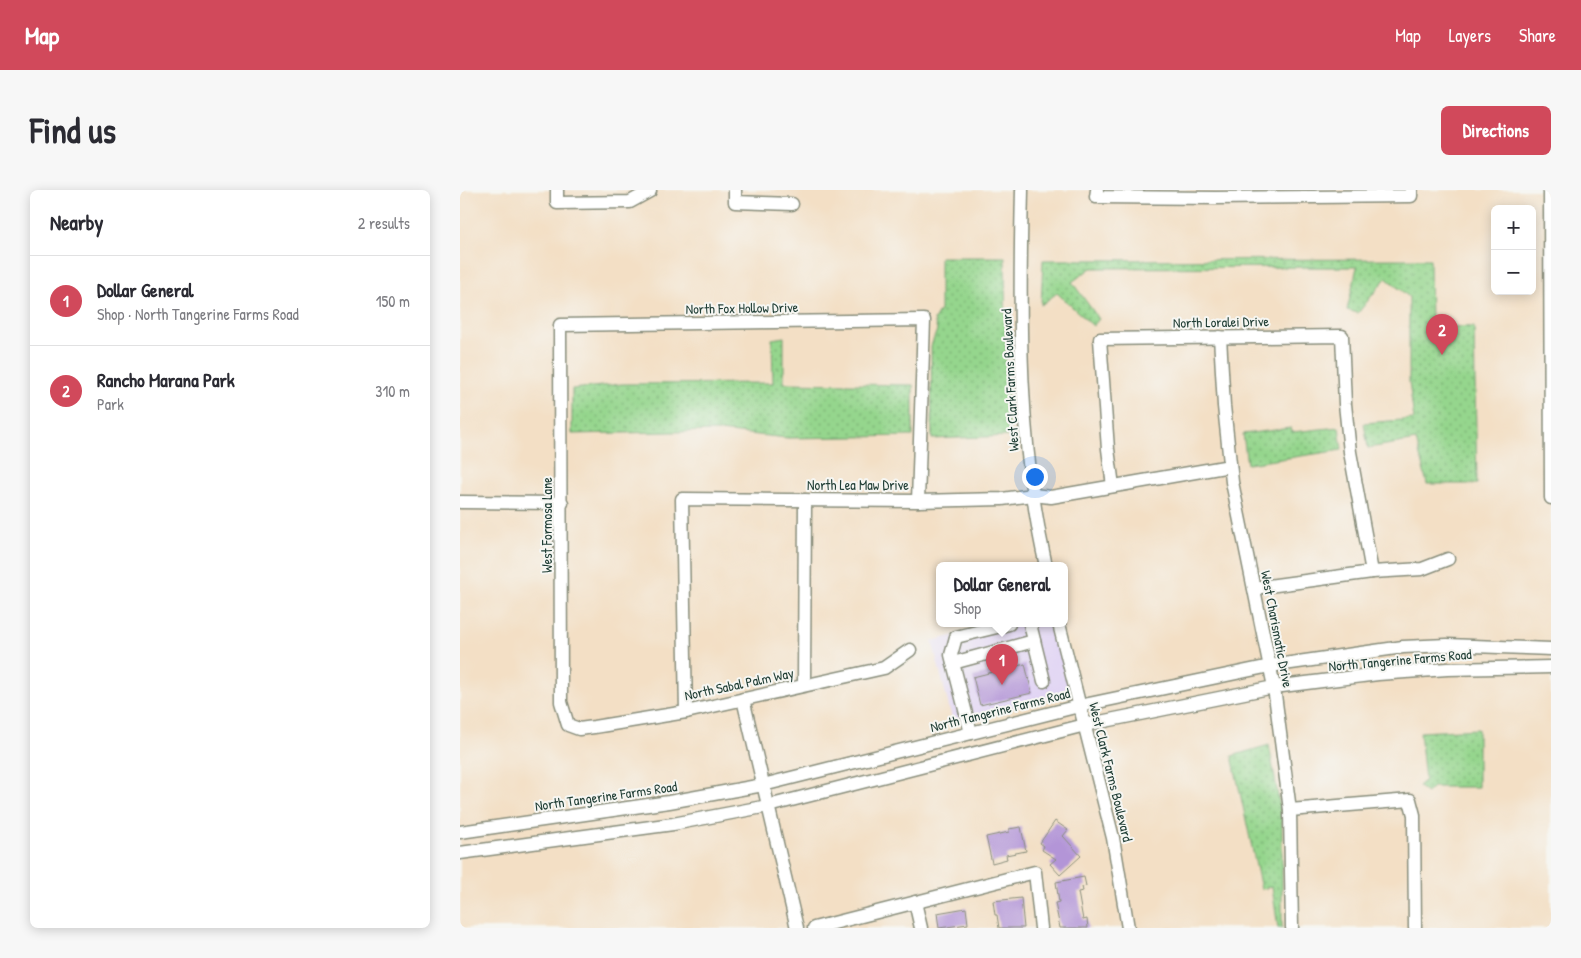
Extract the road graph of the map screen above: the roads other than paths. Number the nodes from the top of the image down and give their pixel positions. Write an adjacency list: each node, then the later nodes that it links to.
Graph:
1 (558, 190): 6 (street)
2 (1022, 190): 14 (street, West Clark Farms Boulevard)
3 (1097, 190): 7 (street)
4 (1411, 190): 7 (street)
5 (1550, 190): 15 (street)
6 (650, 191)
7 (1216, 194)
8 (735, 196): 9 (street)
9 (792, 204)
10 (560, 325): 17 (street, North Fox Hollow Drive); 19 (street, West Formosa Lane)
11 (1220, 337): 12 (street, West Charismatic Drive); 13 (street, North Loralei Drive); 22 (street, North Loralei Drive)
12 (1230, 466): 13 (street, North Lea Maw Drive); 23 (street, West Charismatic Drive)
13 (1113, 486): 14 (street, North Lea Maw Drive)
14 (1033, 495): 17 (street, North Lea Maw Drive); 21 (street, West Clark Farms Boulevard)
15 (1551, 498)
16 (805, 500): 17 (street, North Lea Maw Drive); 34 (street); 38 (street, North Lea Maw Drive)
17 (918, 501)
18 (460, 502): 19 (street)
19 (562, 503): 39 (street, West Formosa Lane)
20 (1448, 559): 22 (street)
21 (1045, 562)
22 (1372, 572): 23 (street)
23 (1254, 588): 31 (street, West Charismatic Drive)
24 (997, 627): 30 (street)
25 (1031, 627): 27 (street)
26 (1060, 627): 37 (street, West Clark Farms Boulevard)
27 (1034, 641): 30 (street); 33 (street)
28 (1551, 649): 31 (street, North Tangerine Farms Road)
29 (910, 650): 34 (street, North Sabal Palm Way)
30 (953, 663): 41 (street)
31 (1270, 666): 35 (street, West Charismatic Drive); 37 (street, North Tangerine Farms Road)
32 (1551, 667): 35 (street, North Tangerine Farms Road)
33 (1044, 681)
34 (804, 685): 36 (street, North Sabal Palm Way)
35 (1274, 687): 40 (street, North Tangerine Farms Road); 44 (street, West Charismatic Drive)
36 (743, 699): 38 (street, North Sabal Palm Way); 42 (street)
37 (1079, 706): 40 (street, West Clark Farms Boulevard); 41 (street, North Tangerine Farms Road)
38 (686, 712): 39 (street, North Sabal Palm Way)
39 (568, 725)
40 (1085, 725): 43 (street, North Tangerine Farms Road); 52 (street, West Clark Farms Boulevard)
41 (971, 733): 42 (street, North Tangerine Farms Road)
42 (763, 785): 43 (street); 45 (street, North Tangerine Farms Road)
43 (768, 806): 46 (street, North Tangerine Farms Road); 48 (street)
44 (1290, 810): 53 (street, West Charismatic Drive); 54 (street)
45 (460, 832)
46 (460, 853)
47 (915, 902): 49 (street); 50 (street); 51 (street)
48 (797, 928)
49 (814, 928)
50 (921, 928)
51 (1041, 928)
52 (1128, 928)
53 (1292, 928)
54 (1415, 928)

